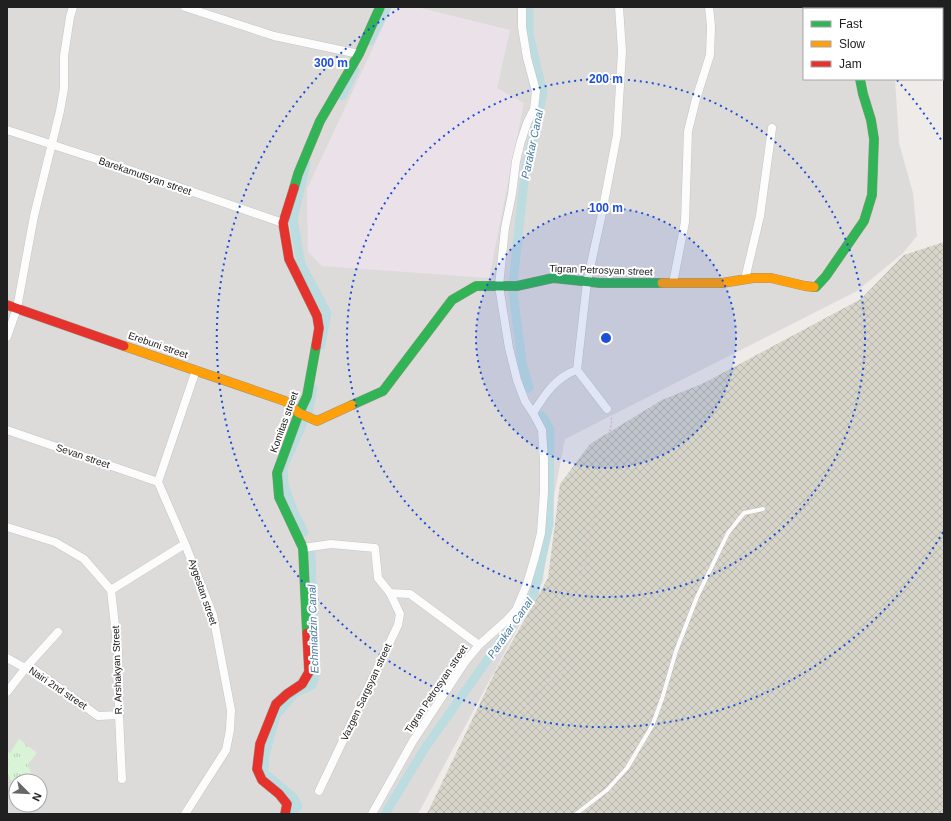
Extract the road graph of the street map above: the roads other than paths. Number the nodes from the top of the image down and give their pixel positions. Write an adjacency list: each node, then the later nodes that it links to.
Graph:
1 (73, 7): 11 (street)
2 (185, 7): 7 (street)
3 (380, 7): 7 (street, Komitas street)
4 (522, 7): 16 (street, Tigran Petrosyan street)
5 (619, 7): 14 (street)
6 (709, 7): 15 (street)
7 (359, 54): 12 (street, Komitas street)
8 (860, 80): 13 (street, Tigran Petrosyan street)
9 (772, 128): 13 (street)
10 (7, 130): 11 (street, Barekamutsyan street)
11 (51, 145): 12 (street, Barekamutsyan street); 18 (street)
12 (283, 223): 23 (street, Komitas street)
13 (745, 279): 15 (street, Tigran Petrosyan street)
14 (587, 282): 15 (street, Tigran Petrosyan street); 16 (street, Tigran Petrosyan street); 21 (street)
15 (672, 283)
16 (499, 286): 23 (street, Tigran Petrosyan street); 24 (street, Tigran Petrosyan street)
17 (7, 305): 18 (street, Erebuni street)
18 (17, 308): 19 (street); 20 (street, Erebuni street)
19 (7, 338)
20 (196, 370): 23 (street, Erebuni street); 26 (street)
21 (577, 370): 22 (street); 24 (street)
22 (606, 409)
23 (299, 413): 30 (street, Komitas street)
24 (533, 413): 34 (street, Tigran Petrosyan street)
25 (7, 430): 26 (street, Sevan street)
26 (158, 482): 29 (street, Aygestan street)
27 (762, 509): 44 (lane)
28 (7, 527): 31 (street)
29 (185, 544): 31 (street); 41 (street, Aygestan street)
30 (303, 548): 32 (street, Vazgen Sargsyan street); 42 (street, Komitas street)
31 (112, 590): 38 (street, R. Arshakyan Street)
32 (390, 593): 34 (street); 40 (street, Vazgen Sargsyan street)
33 (58, 632): 36 (street)
34 (478, 645): 43 (street, Tigran Petrosyan street)
35 (7, 658): 36 (street)
36 (26, 667): 37 (street, Nairi 2nd street); 38 (street, Nairi 2nd street)
37 (7, 692)
38 (119, 715): 39 (street, R. Arshakyan Street)
39 (122, 779)
40 (319, 791)
41 (185, 814)
42 (285, 814)
43 (372, 814)
44 (576, 814)

